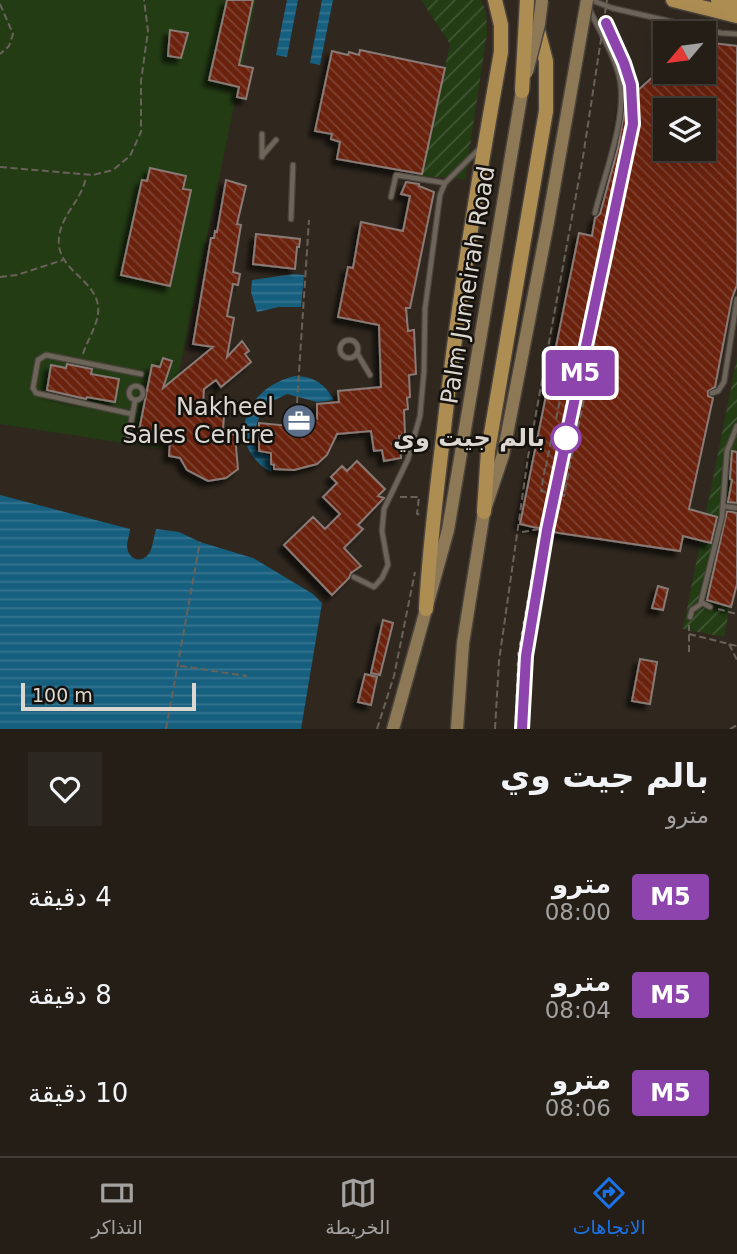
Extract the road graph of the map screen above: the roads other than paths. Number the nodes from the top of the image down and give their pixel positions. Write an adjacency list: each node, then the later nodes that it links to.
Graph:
1 (495, 0): 13 (main road)
2 (526, 0): 10 (main road, bridge); 30 (main road)
3 (542, 0): 10 (main road, Palm Jumeirah Road, bridge)
4 (588, 0): 9 (lane); 17 (lane); 30 (main road, bridge)
5 (673, 0): 8 (main road)
6 (719, 0): 7 (main road)
7 (737, 4)
8 (737, 16)
9 (737, 34)
10 (522, 91): 34 (main road, Palm Jumeirah Road)
11 (262, 134): 12 (lane)
12 (276, 140)
13 (485, 144): 15 (lane); 34 (main road)
14 (293, 165): 18 (lane)
15 (445, 183): 16 (lane); 31 (lane)
16 (391, 197)
17 (594, 213)
18 (291, 219)
19 (737, 299): 23 (lane)
20 (357, 354): 20 (lane); 22 (lane)
21 (141, 374): 25 (lane)
22 (370, 375)
23 (712, 394)
24 (135, 401): 25 (lane)
25 (132, 414): 27 (lane)
26 (737, 426): 28 (lane)
27 (128, 438)
28 (723, 506): 29 (lane); 32 (lane)
29 (737, 508)
30 (484, 512): 37 (main road)
31 (354, 577)
32 (701, 604): 33 (lane); 35 (lane)
33 (710, 607)
34 (426, 608): 36 (main road, Palm Jumeirah Road)
35 (690, 617)
36 (393, 729)
37 (457, 729)

